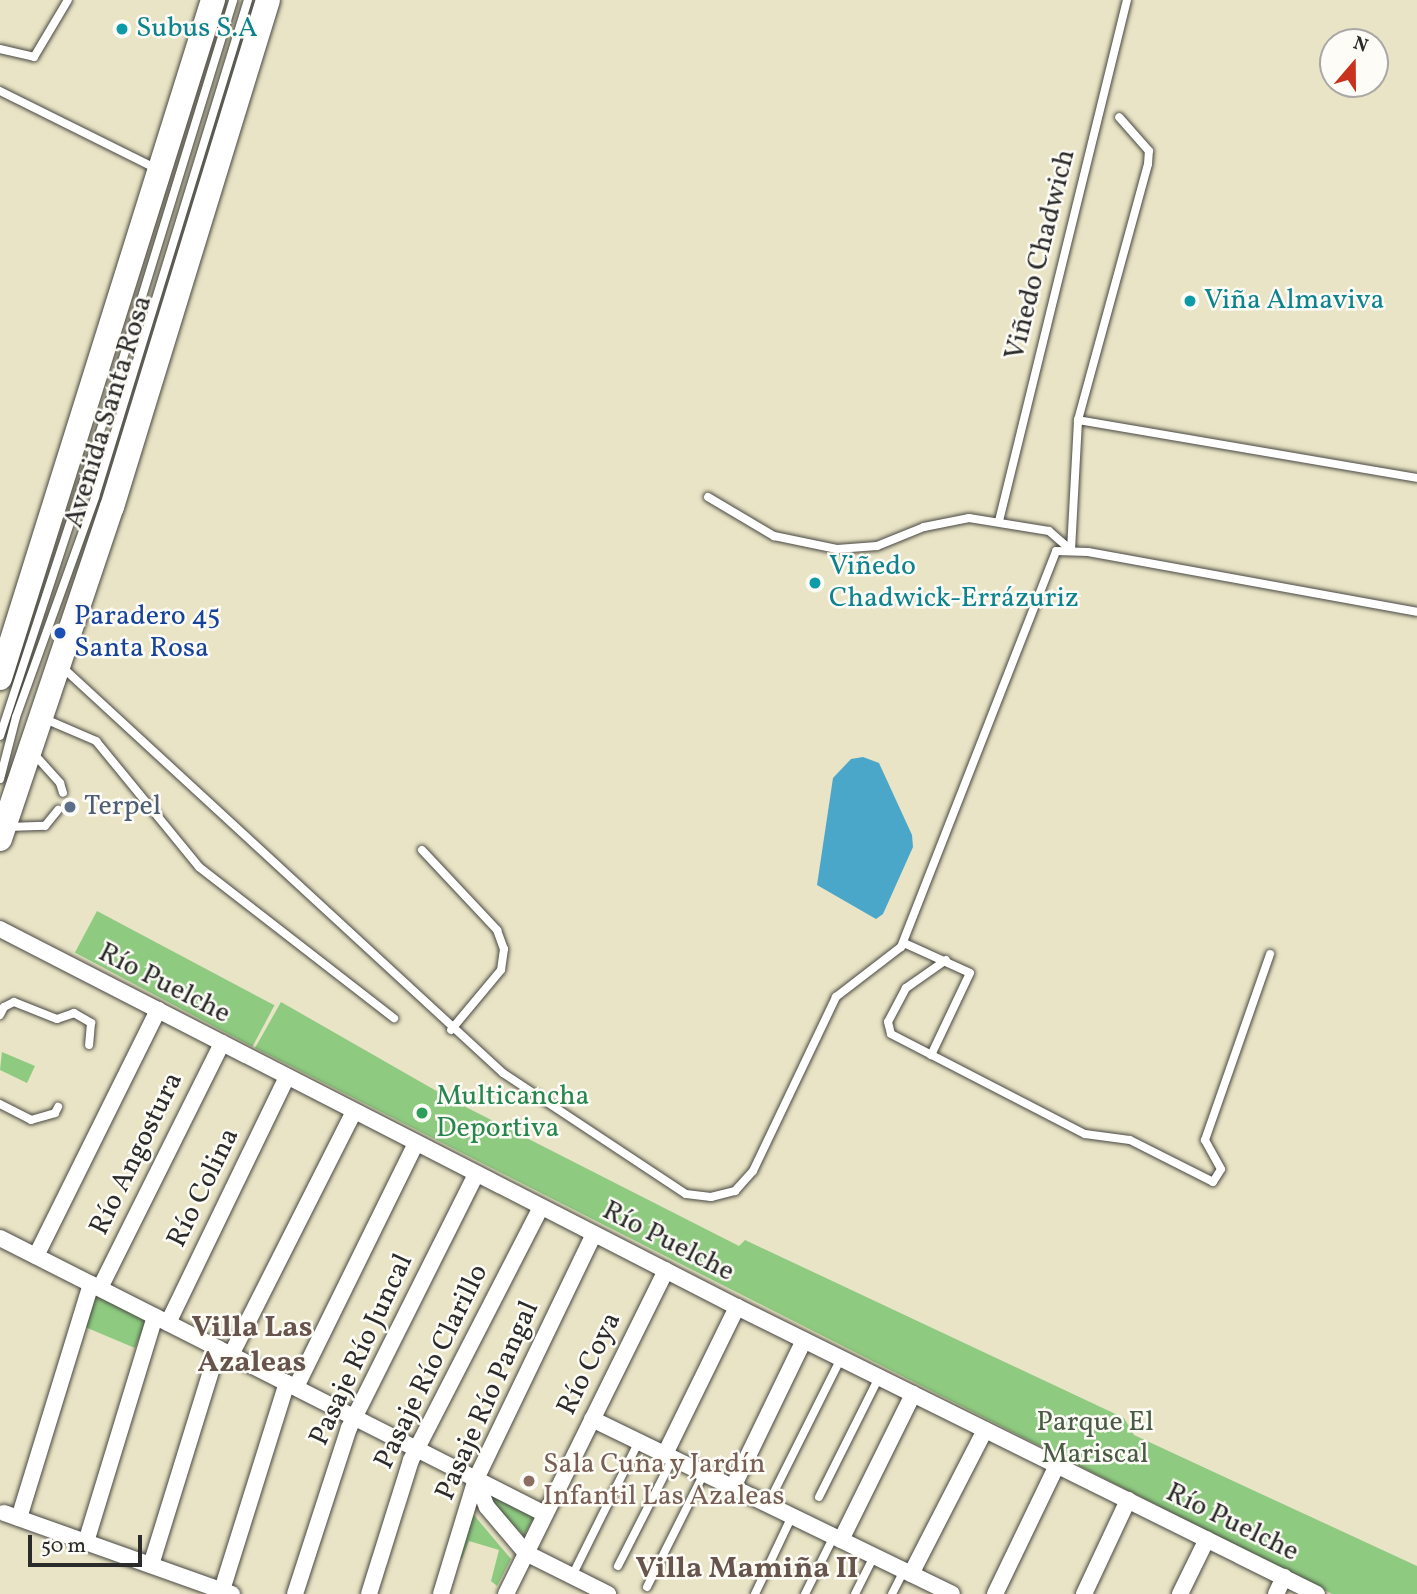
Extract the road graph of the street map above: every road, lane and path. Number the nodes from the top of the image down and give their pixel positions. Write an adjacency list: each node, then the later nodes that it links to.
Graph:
1 (68, 0): 7 (lane)
2 (213, 0): 10 (main road, Avenida Santa Rosa)
3 (233, 0): 20 (lane)
4 (248, 0): 22 (lane)
5 (268, 0): 17 (main road, Avenida Santa Rosa)
6 (1127, 0): 14 (lane, Viñedo Chadwich)
7 (0, 49)
8 (0, 92): 10 (lane)
9 (1119, 117): 11 (lane)
10 (160, 170): 18 (main road, Avenida Santa Rosa)
11 (1078, 420): 12 (lane); 15 (lane)
12 (1417, 478)
13 (708, 497): 14 (lane)
14 (999, 521): 15 (lane)
15 (1071, 550): 16 (lane); 28 (lane)
16 (1417, 612)
17 (60, 665): 19 (main road, Avenida Santa Rosa); 34 (lane)
18 (0, 678)
19 (42, 718): 21 (main road, Avenida Santa Rosa); 33 (lane)
20 (0, 736)
21 (31, 750): 23 (lane); 25 (main road, Avenida Santa Rosa)
22 (0, 779)
23 (63, 793)
24 (58, 810): 25 (lane)
25 (1, 834)
26 (422, 850): 34 (lane)
27 (0, 929): 32 (street, Río Puelche)
28 (904, 943): 30 (lane); 34 (lane)
29 (1269, 954): 37 (lane)
30 (946, 960): 37 (lane); 37 (lane)
31 (1, 1009): 36 (lane)
32 (158, 1010): 35 (street, Río Puelche); 47 (street)
33 (394, 1018)
34 (451, 1030)
35 (222, 1043): 38 (street, Río Puelche); 49 (street, Río Angostura)
36 (89, 1045)
37 (931, 1055)
38 (287, 1077): 41 (street, Río Puelche); 51 (street, Río Colina)
39 (0, 1104): 40 (lane)
40 (58, 1107)
41 (354, 1111): 42 (street, Río Puelche); 53 (street)
42 (416, 1143): 43 (street, Río Puelche); 56 (street)
43 (476, 1174): 44 (street, Río Puelche); 58 (street, Pasaje Río Juncal)
44 (541, 1207): 45 (street, Río Puelche); 62 (street, Pasaje Río Clarillo)
45 (594, 1234): 48 (street, Río Puelche); 66 (street, Pasaje Río Pangal)
46 (0, 1238): 47 (street)
47 (36, 1256): 49 (street)
48 (666, 1270): 50 (street, Río Puelche); 59 (street, Río Coya)
49 (96, 1286): 51 (street); 75 (street, Río Angostura)
50 (737, 1307): 52 (street, Río Puelche); 63 (street)
51 (162, 1320): 53 (street); 75 (street, Río Colina)
52 (804, 1340): 54 (street, Río Puelche); 67 (street)
53 (225, 1351): 56 (street); 78 (street)
54 (841, 1358): 55 (street, Río Puelche); 70 (lane)
55 (879, 1377): 57 (street, Río Puelche); 68 (lane)
56 (291, 1385): 58 (street); 84 (street)
57 (913, 1394): 60 (street, Río Puelche); 73 (street)
58 (354, 1417): 62 (street); 87 (street, Pasaje Río Juncal)
59 (593, 1419): 61 (street); 71 (street, Río Coya)
60 (985, 1430): 64 (street, Río Puelche); 80 (street)
61 (639, 1441): 63 (street); 81 (lane)
62 (416, 1449): 66 (street); 88 (street, Pasaje Río Clarillo)
63 (669, 1456): 65 (street); 79 (lane)
64 (1057, 1465): 69 (street, Río Puelche); 95 (street)
65 (704, 1473): 67 (street); 83 (lane)
66 (476, 1479): 71 (street); 76 (street); 89 (street, Pasaje Río Pangal)
67 (733, 1487): 70 (street)
68 (819, 1497)
69 (1129, 1500): 74 (street, Río Puelche); 96 (street)
70 (768, 1504): 72 (street)
71 (545, 1514): 76 (street, Río Coya)
72 (792, 1516): 73 (street); 91 (lane)
73 (837, 1538): 77 (street); 92 (lane)
74 (1207, 1539): 82 (street, Río Puelche); 97 (street)
75 (86, 1542): 78 (street)
76 (526, 1553): 81 (street); 90 (street, Río Coya)
77 (874, 1556): 80 (street); 93 (lane)
78 (151, 1565): 84 (street)
79 (618, 1566)
80 (908, 1572): 86 (street); 94 (lane)
81 (572, 1576): 85 (street)
82 (1284, 1577): 98 (street); 99 (street, Río Puelche)
83 (648, 1587)
84 (227, 1592)
85 (599, 1592)
86 (942, 1592)
87 (295, 1594)
88 (369, 1594)
89 (442, 1594)
90 (506, 1594)
91 (755, 1594)
92 (805, 1594)
93 (855, 1594)
94 (892, 1594)
95 (995, 1594)
96 (1084, 1594)
97 (1180, 1594)
98 (1276, 1594)
99 (1317, 1594)

